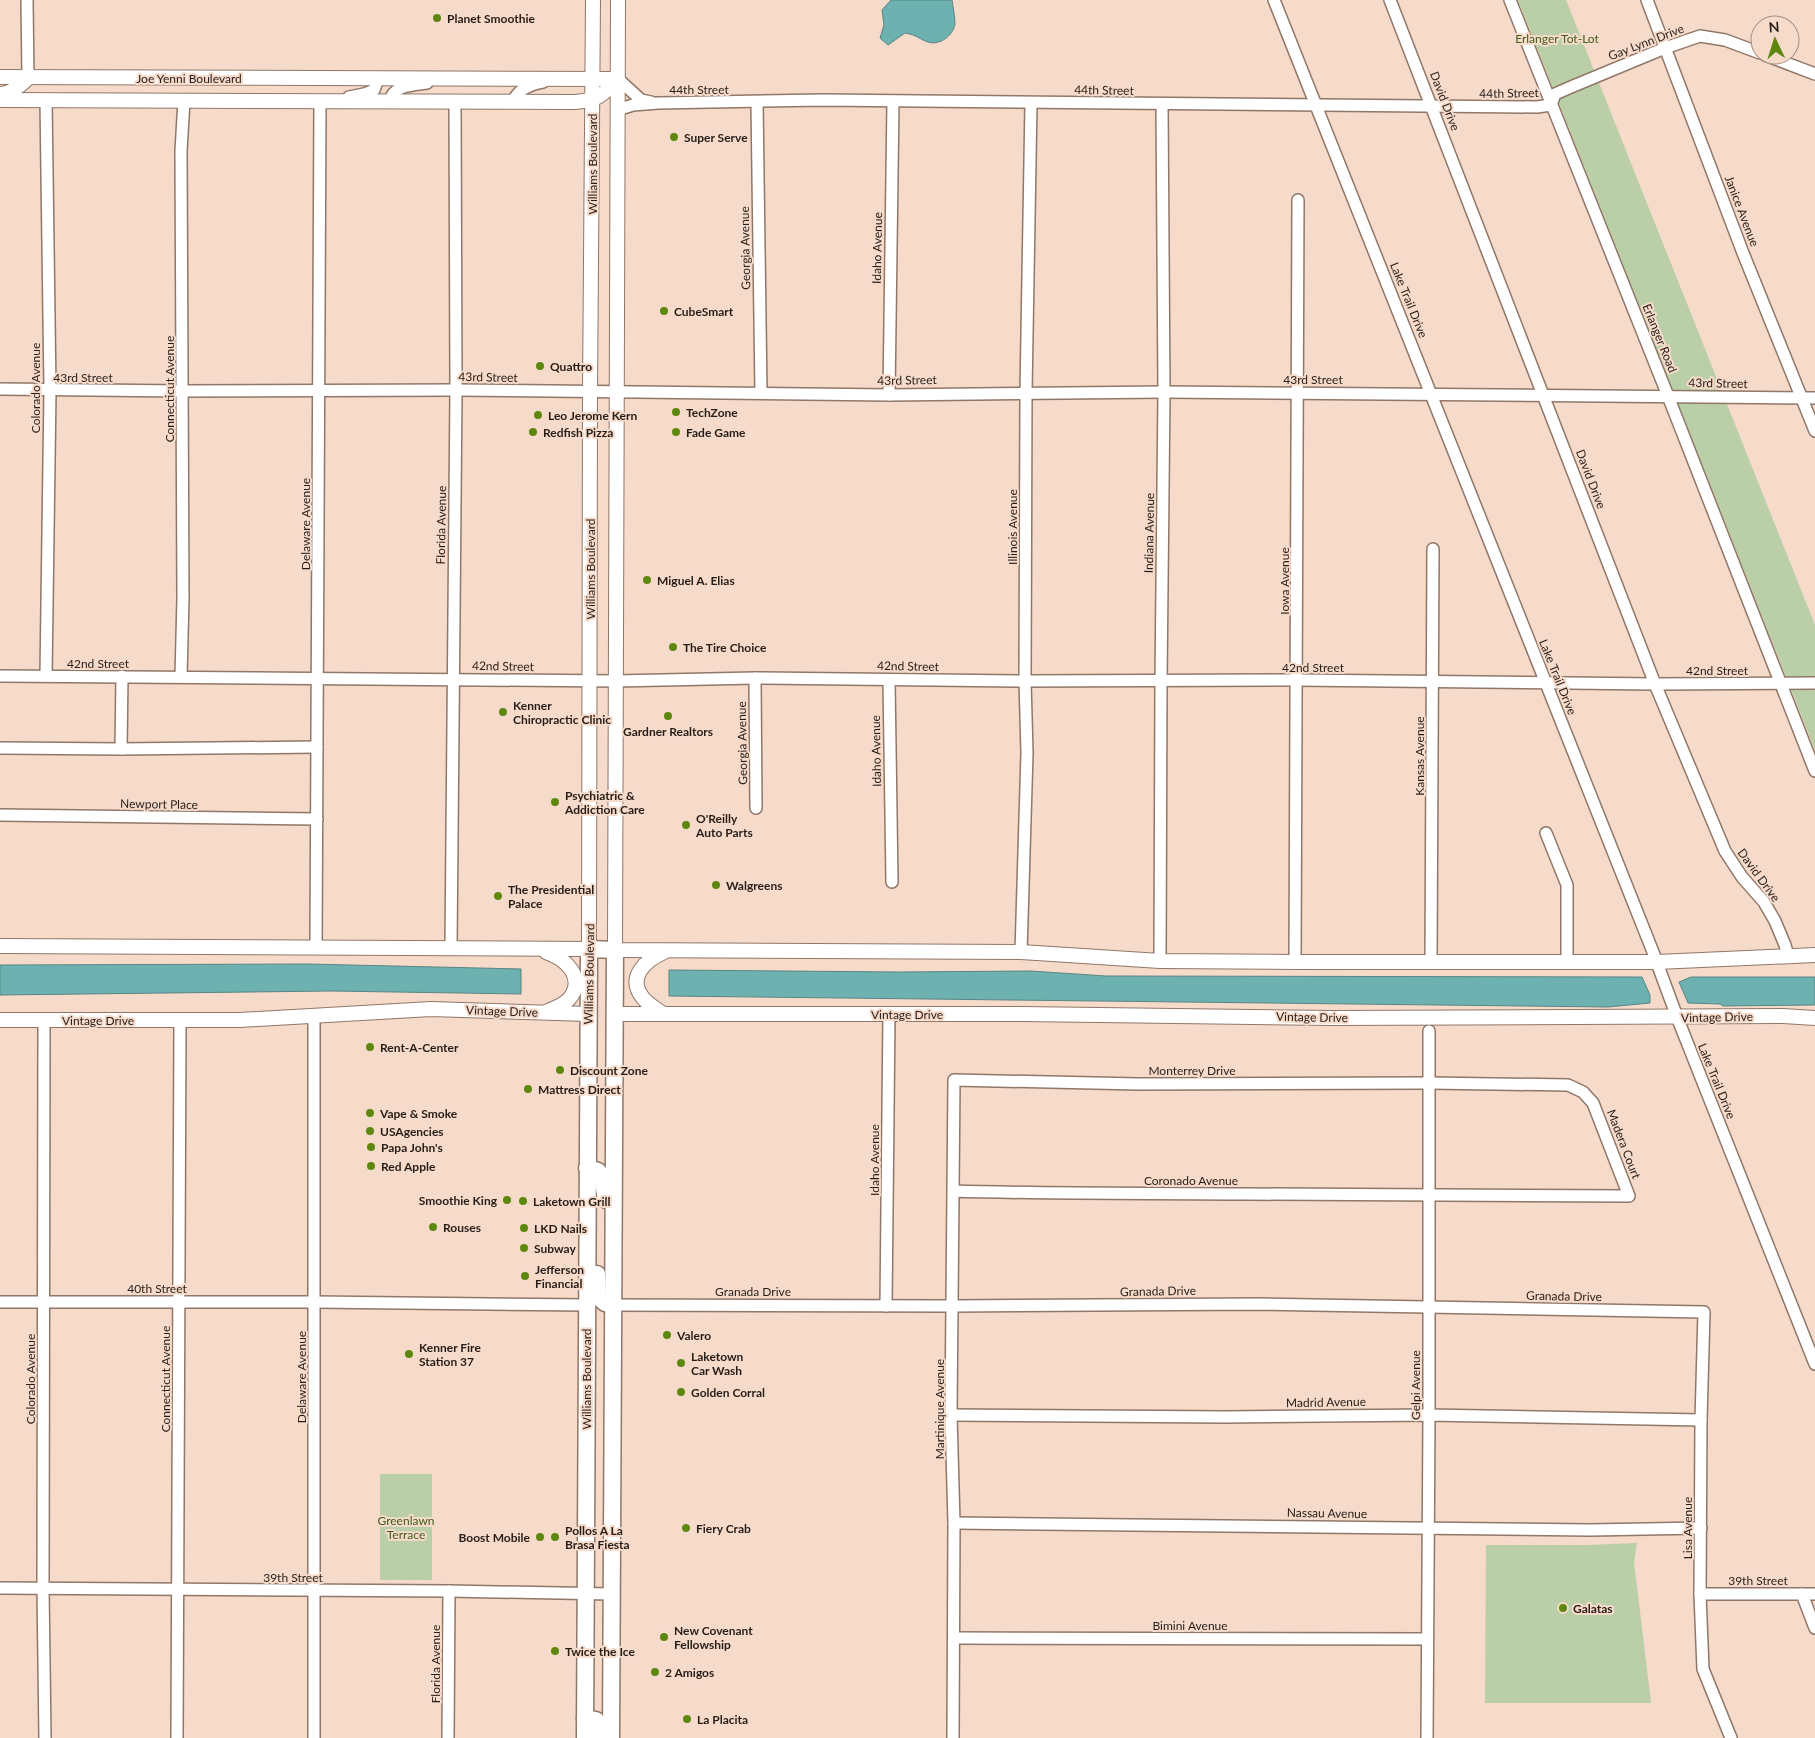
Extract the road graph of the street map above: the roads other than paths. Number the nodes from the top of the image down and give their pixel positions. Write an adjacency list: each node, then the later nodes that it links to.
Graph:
1 (27, 0): 13 (street)
2 (593, 0): 19 (street, Williams Boulevard)
3 (618, 0): 17 (street, Williams Boulevard)
4 (1274, 0): 36 (street, Lake Trail Drive)
5 (1390, 0): 38 (street, David Drive)
6 (1510, 0): 37 (street, Erlanger Road)
7 (1647, 0): 8 (street, Janice Avenue)
8 (1665, 48): 9 (street, Gay Lynn Drive); 37 (street, Gay Lynn Drive); 56 (street, Janice Avenue)
9 (1750, 49)
10 (1791, 65): 11 (street)
11 (1815, 74)
12 (0, 77): 13 (street, Joe Yenni Boulevard)
13 (28, 78): 14 (street, Joe Yenni Boulevard); 21 (street)
14 (175, 78): 15 (street, Joe Yenni Boulevard); 24 (street)
15 (378, 79): 16 (street, Joe Yenni Boulevard); 27 (street, Joe Yenni Boulevard)
16 (448, 79): 18 (street, Joe Yenni Boulevard); 28 (street, Joe Yenni Boulevard)
17 (618, 79): 19 (street, Joe Yenni Boulevard); 20 (street); 33 (street, 44th Street); 39 (street, Williams Boulevard)
18 (552, 80): 19 (street, Joe Yenni Boulevard); 31 (street, Joe Yenni Boulevard)
19 (592, 80): 20 (street); 26 (street, Williams Boulevard)
20 (605, 93): 26 (street); 39 (street)
21 (0, 94)
22 (0, 100): 23 (street, Joe Yenni Boulevard)
23 (46, 100): 24 (street, Joe Yenni Boulevard); 42 (street, Colorado Avenue)
24 (118, 100): 25 (street, Joe Yenni Boulevard)
25 (184, 100): 27 (street, Joe Yenni Boulevard); 45 (street, Connecticut Avenue)
26 (593, 100): 31 (street, Joe Yenni Boulevard); 46 (street, Williams Boulevard)
27 (324, 101): 28 (street, Joe Yenni Boulevard); 43 (street, Delaware Avenue)
28 (390, 101): 30 (street, Joe Yenni Boulevard)
29 (893, 101): 32 (street, 44th Street); 34 (street, 44th Street); 52 (street, Idaho Avenue)
30 (455, 102): 31 (street, Joe Yenni Boulevard); 44 (street, Florida Avenue)
31 (513, 102)
32 (757, 102): 33 (street, 44th Street); 51 (street, Georgia Avenue)
33 (658, 103): 39 (street, 44th Street)
34 (1031, 103): 35 (street, 44th Street); 48 (street, Illinois Avenue)
35 (1162, 104): 36 (street, 44th Street); 49 (street, Indiana Avenue)
36 (1316, 105): 38 (street, 44th Street); 53 (street, Lake Trail Drive)
37 (1551, 105): 38 (street, 44th Street); 55 (street, Erlanger Road)
38 (1432, 106): 54 (street, David Drive)
39 (617, 110): 47 (street, Williams Boulevard)
40 (1298, 200): 50 (street, Iowa Avenue)
41 (0, 389): 42 (street, 43rd Street)
42 (50, 390): 45 (street, 43rd Street); 61 (street, Colorado Avenue)
43 (319, 390): 44 (street, 43rd Street); 45 (street, 43rd Street); 64 (street, Delaware Avenue)
44 (456, 390): 46 (street, 43rd Street); 66 (street, Florida Avenue)
45 (182, 391): 63 (street, Connecticut Avenue)
46 (590, 392): 47 (street, 43rd Street); 69 (street, Williams Boulevard)
47 (616, 392): 51 (street, 43rd Street); 73 (street, Williams Boulevard)
48 (1026, 392): 49 (street, 43rd Street); 52 (street, 43rd Street); 70 (street, Illinois Avenue)
49 (1164, 392): 50 (street, 43rd Street); 71 (street, Indiana Avenue)
50 (1298, 392): 53 (street, 43rd Street); 68 (street, Iowa Avenue)
51 (760, 393): 52 (street, 43rd Street)
52 (889, 394)
53 (1431, 394): 54 (street, 43rd Street); 74 (street, Lake Trail Drive)
54 (1543, 394): 55 (street, 43rd Street); 76 (street, David Drive)
55 (1668, 396): 56 (street, 43rd Street); 77 (street, Erlanger Road)
56 (1802, 398): 57 (street, 43rd Street); 58 (street, Janice Avenue)
57 (1815, 398)
58 (1815, 431)
59 (1434, 549): 72 (street, Kansas Avenue)
60 (0, 676): 61 (street, 42nd Street)
61 (46, 676): 62 (street, 42nd Street)
62 (122, 676): 63 (street, 42nd Street); 80 (street)
63 (181, 677): 64 (street, 42nd Street)
64 (318, 678): 66 (street, 42nd Street); 78 (street, Delaware Avenue)
65 (755, 678): 67 (street, 42nd Street); 73 (street, 42nd Street); 82 (street, Georgia Avenue)
66 (453, 679): 69 (street, 42nd Street); 89 (street, Florida Avenue)
67 (889, 680): 70 (street, 42nd Street); 86 (street, Idaho Avenue)
68 (1297, 680): 71 (street, 42nd Street); 72 (street, 42nd Street); 98 (street, Iowa Avenue)
69 (589, 681): 73 (street, 42nd Street); 91 (street, Williams Boulevard)
70 (1025, 681): 71 (street, 42nd Street); 94 (street, Illinois Avenue)
71 (1161, 681): 97 (street, Indiana Avenue)
72 (1433, 681): 74 (street, 42nd Street); 99 (street, Kansas Avenue)
73 (616, 682): 92 (street, Williams Boulevard)
74 (1545, 683): 76 (street, 42nd Street); 101 (street, Lake Trail Drive)
75 (1815, 683): 77 (street, 42nd Street)
76 (1655, 684): 77 (street, 42nd Street); 95 (street, David Drive)
77 (1781, 684): 81 (street, Erlanger Road)
78 (317, 747): 80 (street); 84 (street, Delaware Avenue)
79 (0, 748): 80 (street)
80 (121, 749)
81 (1815, 771)
82 (756, 808)
83 (0, 815): 84 (street, Newport Place)
84 (317, 820): 88 (street, Delaware Avenue)
85 (1546, 833): 100 (street)
86 (892, 882)
87 (0, 946): 88 (street)
88 (316, 947): 89 (street)
89 (451, 948): 90 (street)
90 (536, 948): 91 (street); 102 (street)
91 (589, 949): 92 (main road); 104 (main road, Williams Boulevard)
92 (614, 950): 93 (street); 105 (main road, Williams Boulevard)
93 (667, 950): 94 (street); 103 (street)
94 (1021, 952): 97 (street)
95 (1788, 956): 96 (street); 101 (street)
96 (1815, 956)
97 (1160, 961): 98 (street)
98 (1295, 962): 99 (street)
99 (1431, 962): 100 (street)
100 (1567, 962): 101 (street)
101 (1657, 962): 108 (street, Lake Trail Drive)
102 (545, 1012): 104 (street, Vintage Drive); 107 (street, Vintage Drive)
103 (662, 1013): 105 (street, Vintage Drive); 106 (street, Vintage Drive)
104 (588, 1014): 105 (main road, Vintage Drive); 116 (main road, Williams Boulevard)
105 (614, 1014): 119 (main road, Williams Boulevard)
106 (889, 1014): 108 (street, Vintage Drive); 127 (street, Idaho Avenue)
107 (314, 1016): 112 (street, Vintage Drive); 124 (street, Delaware Avenue)
108 (1677, 1017): 109 (street, Vintage Drive); 132 (street, Lake Trail Drive)
109 (1815, 1018)
110 (0, 1020): 111 (street, Vintage Drive)
111 (44, 1020): 112 (street, Vintage Drive); 122 (street, Colorado Avenue)
112 (180, 1021): 123 (street, Connecticut Avenue)
113 (1429, 1031): 115 (street, Gelpi Avenue)
114 (954, 1080): 115 (street, Monterrey Drive); 117 (street, Martinique Avenue)
115 (1430, 1083): 118 (street, Gelpi Avenue); 118 (street, Madera Court)
116 (587, 1168): 119 (main road); 120 (main road, Williams Boulevard)
117 (953, 1191): 118 (street, Coronado Avenue); 128 (street, Martinique Avenue)
118 (1429, 1197): 129 (street, Gelpi Avenue)
119 (613, 1244): 126 (main road, Williams Boulevard)
120 (587, 1248): 125 (main road, Williams Boulevard); 126 (main road)
121 (0, 1302): 122 (street, 40th Street)
122 (44, 1302): 123 (street, 40th Street); 140 (street, Colorado Avenue)
123 (178, 1302): 124 (street, 40th Street); 141 (street, Connecticut Avenue)
124 (314, 1302): 125 (street, 40th Street); 142 (street, Delaware Avenue)
125 (586, 1305): 131 (main road); 144 (main road, Williams Boulevard)
126 (612, 1305): 127 (street, Granada Drive); 131 (main road, Williams Boulevard)
127 (886, 1306): 128 (street, Granada Drive)
128 (953, 1306): 129 (street, Granada Drive); 133 (street, Martinique Avenue)
129 (1429, 1307): 130 (street, Granada Drive); 134 (street, Gelpi Avenue)
130 (1704, 1312): 135 (street, Lisa Avenue)
131 (612, 1364): 145 (main road, Williams Boulevard)
132 (1815, 1364)
133 (952, 1415): 134 (street, Madrid Avenue); 136 (street, Martinique Avenue)
134 (1429, 1415): 135 (street, Madrid Avenue); 137 (street, Gelpi Avenue)
135 (1701, 1420): 138 (street, Lisa Avenue)
136 (954, 1523): 137 (street, Nassau Avenue); 150 (street, Martinique Avenue)
137 (1428, 1528): 138 (street, Nassau Avenue); 151 (street, Gelpi Avenue)
138 (1701, 1528): 146 (street, Lisa Avenue)
139 (0, 1588): 140 (street, 39th Street)
140 (43, 1588): 141 (street, 39th Street); 153 (street, Colorado Avenue)
141 (178, 1590): 142 (street, 39th Street); 154 (street, Connecticut Avenue)
142 (314, 1591): 143 (street, 39th Street); 155 (street, Delaware Avenue)
143 (449, 1591): 144 (street, 39th Street); 156 (street, Florida Avenue)
144 (586, 1594): 145 (street, 39th Street); 152 (main road, Williams Boulevard)
145 (612, 1594): 159 (main road, Williams Boulevard)
146 (1700, 1594): 147 (street, 39th Street); 162 (street, Lisa Avenue)
147 (1802, 1594): 148 (street, 39th Street); 149 (street)
148 (1815, 1594)
149 (1815, 1628)
150 (954, 1638): 151 (street, Bimini Avenue); 160 (street, Martinique Avenue)
151 (1427, 1639): 161 (street, Gelpi Avenue)
152 (585, 1718): 157 (main road, Williams Boulevard); 158 (main road)
153 (45, 1738)
154 (177, 1738)
155 (314, 1738)
156 (448, 1738)
157 (585, 1738)
158 (599, 1738)
159 (611, 1738)
160 (953, 1738)
161 (1427, 1738)
162 (1731, 1738)

